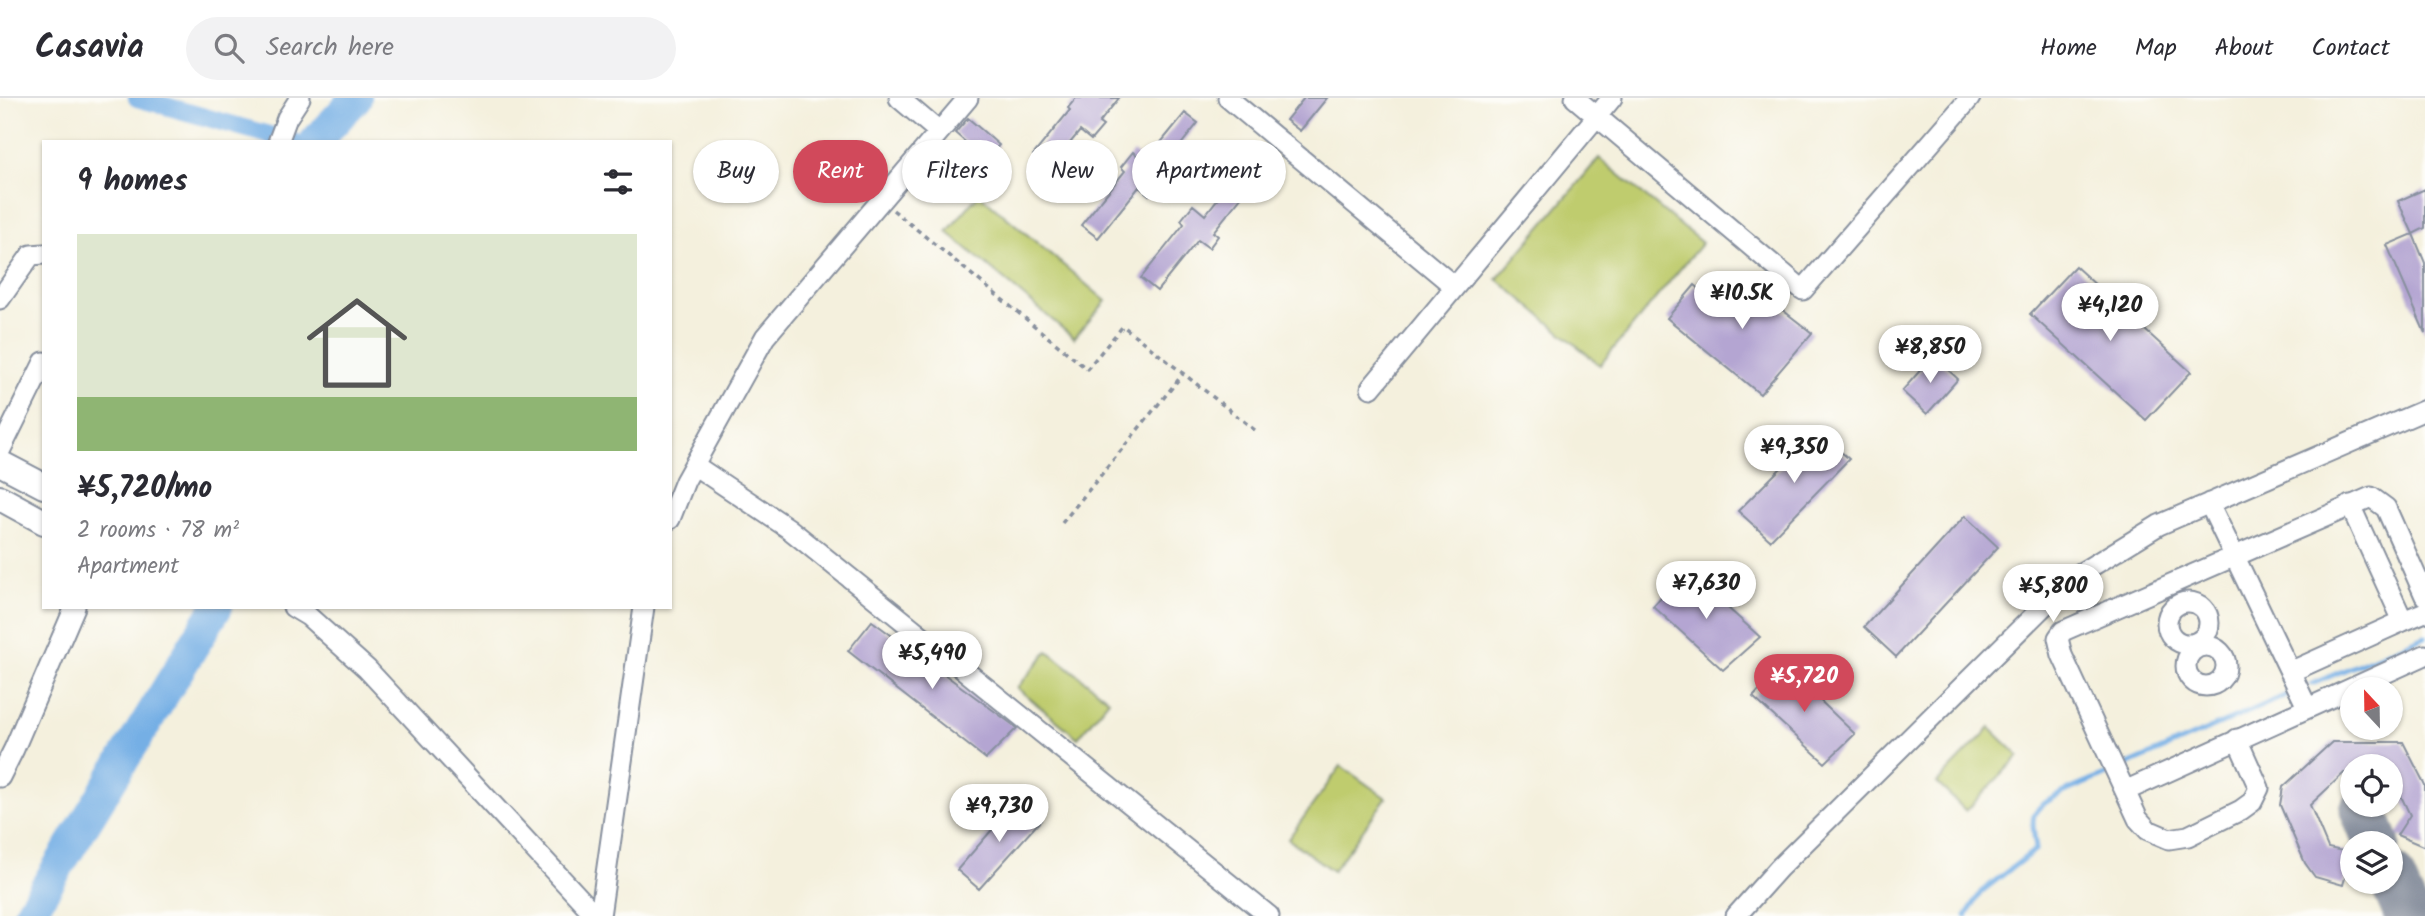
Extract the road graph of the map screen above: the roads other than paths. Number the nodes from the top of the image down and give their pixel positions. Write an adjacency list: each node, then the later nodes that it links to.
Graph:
1 (300, 98): 10 (street)
2 (899, 98): 9 (street)
3 (968, 98): 9 (street)
4 (1228, 98): 12 (street)
5 (1575, 98): 8 (street)
6 (1612, 98): 8 (street)
7 (1970, 98): 8 (street)
8 (1597, 116): 12 (street)
9 (939, 132): 19 (street)
10 (279, 140)
11 (42, 254): 13 (street)
12 (1455, 287): 15 (street)
13 (0, 299)
14 (42, 366): 17 (street)
15 (1371, 388)
16 (2425, 410): 22 (street)
17 (0, 451)
18 (0, 463): 20 (main road)
19 (694, 465): 24 (street); 42 (street)
20 (42, 485)
21 (0, 498): 25 (main road)
22 (2209, 503): 26 (street); 43 (street)
23 (2350, 505): 26 (street); 28 (street); 34 (street)
24 (672, 514)
25 (42, 521)
26 (2234, 555): 27 (street); 36 (street)
27 (2171, 584): 29 (street); 40 (street)
28 (2425, 596)
29 (2180, 604): 29 (street)
30 (74, 609): 39 (street)
31 (296, 609): 41 (street)
32 (644, 609): 41 (street)
33 (2425, 612): 34 (street)
34 (2403, 621): 36 (street)
35 (2425, 655): 37 (street)
36 (2290, 671): 37 (street)
37 (2307, 707): 38 (street)
38 (2237, 739): 40 (street); 40 (street)
39 (0, 777)
40 (2125, 791)
41 (598, 916)
42 (1269, 916)
43 (1736, 916)

